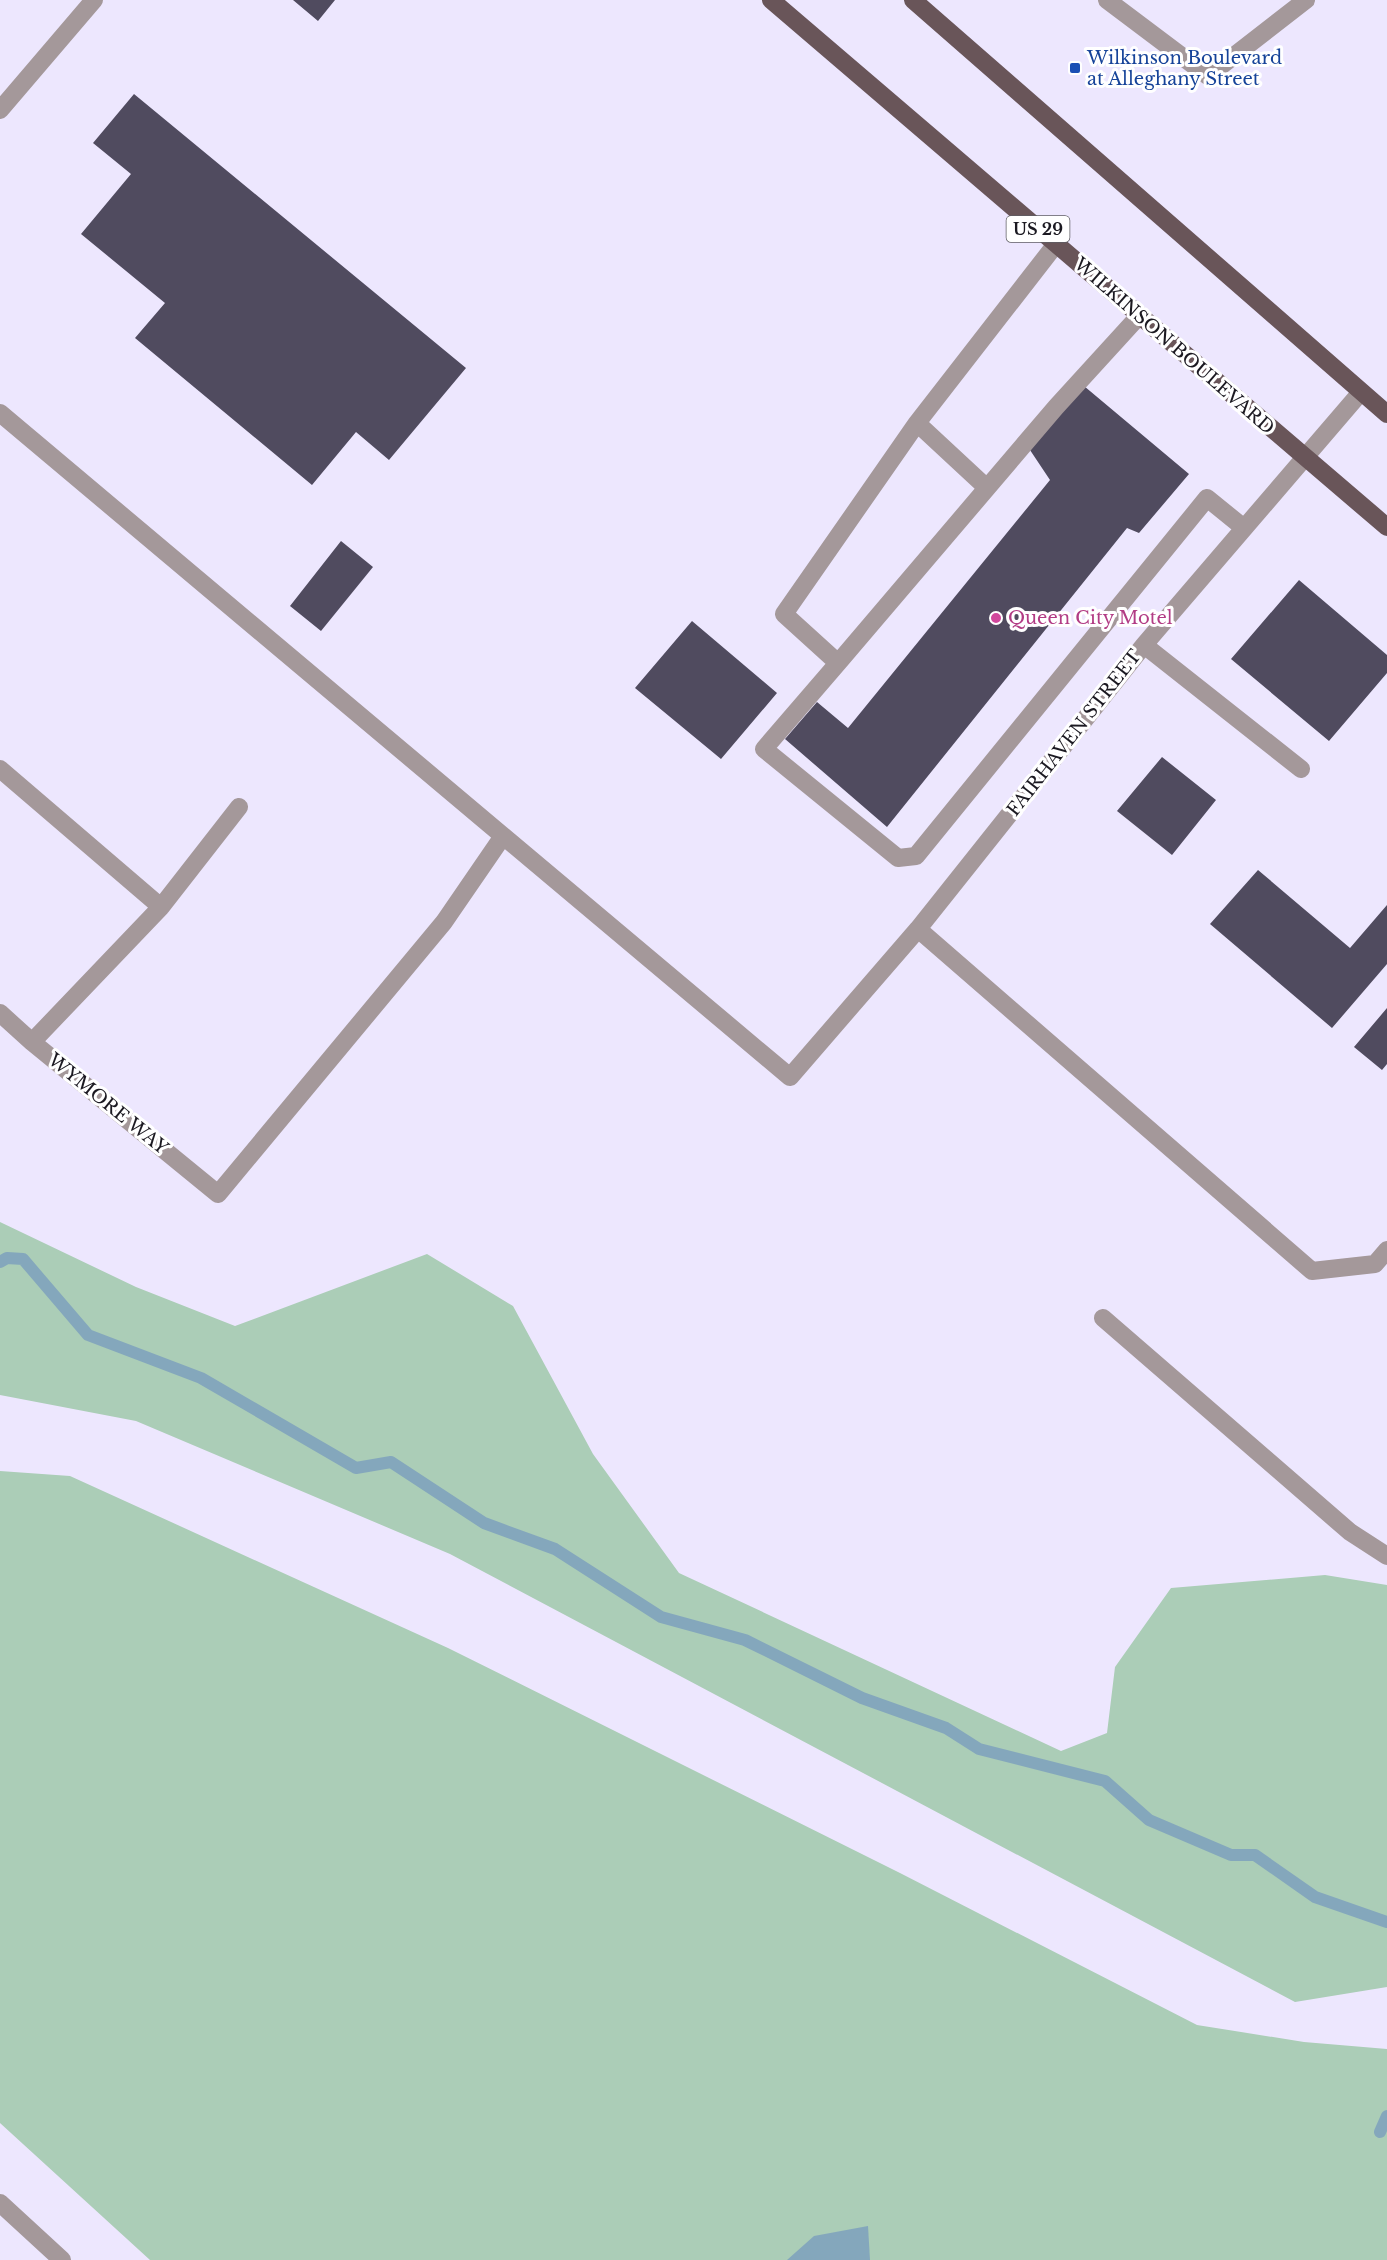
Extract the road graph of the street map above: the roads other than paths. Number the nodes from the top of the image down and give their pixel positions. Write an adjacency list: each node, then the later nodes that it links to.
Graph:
1 (94, 0): 6 (street)
2 (771, 0): 7 (main road, WILKINSON BOULEVARD / US 29)
3 (913, 0): 9 (main road)
4 (1107, 0): 5 (street)
5 (1306, 0)
6 (0, 110)
7 (1056, 244): 8 (main road, WILKINSON BOULEVARD / US 29); 12 (street)
8 (1138, 316): 13 (main road, WILKINSON BOULEVARD / US 29); 14 (street)
9 (1361, 392): 11 (main road); 13 (street, FAIRHAVEN STREET)
10 (0, 412): 22 (street)
11 (1387, 414)
12 (917, 423): 14 (street); 18 (street)
13 (1304, 457): 15 (main road, WILKINSON BOULEVARD / US 29); 16 (street, FAIRHAVEN STREET)
14 (987, 488): 18 (street)
15 (1387, 526)
16 (1244, 528): 17 (street, FAIRHAVEN STREET); 18 (street)
17 (1144, 645): 20 (street); 24 (street, FAIRHAVEN STREET)
18 (838, 663)
19 (0, 769): 23 (street)
20 (1301, 769)
21 (239, 807): 23 (street)
22 (503, 836): 24 (street, FAIRHAVEN STREET); 26 (street, WYMORE WAY)
23 (161, 907): 26 (street)
24 (918, 929): 27 (street)
25 (0, 1013): 26 (street, WYMORE WAY)
26 (32, 1042)
27 (1387, 1250)
28 (1103, 1318): 29 (street)
29 (1387, 1556)
30 (0, 2203): 31 (street)
31 (62, 2260)

